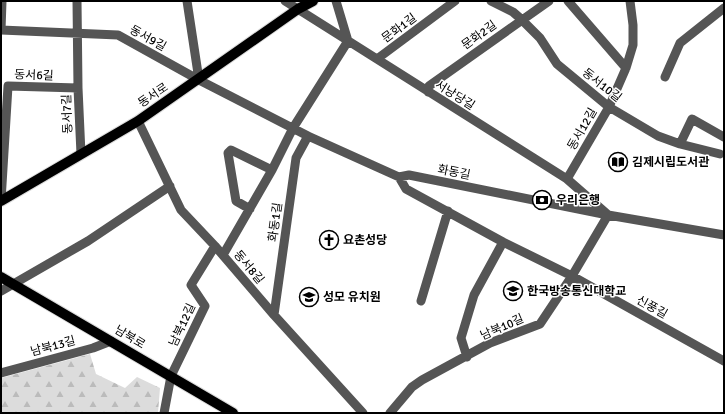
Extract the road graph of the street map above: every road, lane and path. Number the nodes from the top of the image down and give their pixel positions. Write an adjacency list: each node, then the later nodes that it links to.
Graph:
1 (2, 1): 15 (street)
2 (77, 1): 16 (street, 동서7길)
3 (187, 1): 21 (street)
4 (285, 1): 13 (street, 서낭당길)
5 (314, 1): 13 (main road, 동서로)
6 (336, 1): 17 (street)
7 (455, 1): 18 (street, 문화1길)
8 (491, 1): 14 (street, 동서10길)
9 (549, 1): 14 (street, 문화2길)
10 (568, 1): 19 (street)
11 (630, 1): 19 (street, 동서12길)
12 (724, 8): 20 (street)
13 (298, 9): 17 (street, 서낭당길); 21 (main road, 동서로)
14 (521, 19): 23 (street, 문화2길); 24 (street, 동서10길)
15 (1, 30): 16 (street, 동서9길)
16 (79, 33): 21 (street, 동서9길); 22 (street, 동서7길)
17 (348, 41): 18 (street, 서낭당길); 26 (street)
18 (377, 59): 23 (street, 서낭당길)
19 (626, 68): 24 (street, 동서12길)
20 (665, 77)
21 (198, 80): 25 (main road, 동서로); 26 (street, 화동길)
22 (78, 88): 30 (street, 동서7길); 36 (street, 동서6길)
23 (428, 92): 34 (street, 서낭당길)
24 (609, 107): 29 (street, 동서10길); 34 (street, 동서12길)
25 (138, 121): 30 (main road, 동서로); 35 (street, 동서8길)
26 (293, 128): 27 (street, 화동길); 32 (street)
27 (308, 136): 33 (street, 화동길); 49 (street, 화동1길)
28 (724, 136): 29 (street)
29 (680, 144): 31 (street, 동서10길)
30 (81, 154): 36 (main road, 동서로)
31 (720, 154)
32 (272, 170): 37 (street); 37 (street)
33 (399, 177): 38 (street, 신풍길); 39 (street, 화동길)
34 (567, 179): 39 (street, 서낭당길)
35 (170, 186): 42 (street, 동서8길); 46 (street)
36 (1, 201)
37 (250, 209): 43 (street)
38 (448, 211): 41 (street, 신풍길); 48 (street)
39 (608, 215): 40 (street, 화동길); 44 (street, 남북10길)
40 (724, 235)
41 (503, 242): 44 (street, 신풍길); 51 (street)
42 (215, 246): 43 (street, 동서8길); 54 (street, 남북12길)
43 (223, 255): 49 (street, 동서8길)
44 (572, 276): 51 (street, 남북10길); 52 (street, 신풍길)
45 (1, 277): 46 (main road, 남북로)
46 (12, 284): 47 (street); 50 (main road, 남북로)
47 (1, 291)
48 (421, 300)
49 (274, 315): 57 (street, 동서8길)
50 (111, 341): 53 (street, 남북13길); 54 (main road, 남북로)
51 (467, 357): 58 (street, 남북10길)
52 (724, 361)
53 (1, 372)
54 (171, 376): 55 (street); 56 (main road, 남북로)
55 (164, 413)
56 (233, 413)
57 (363, 413)
58 (390, 413)

